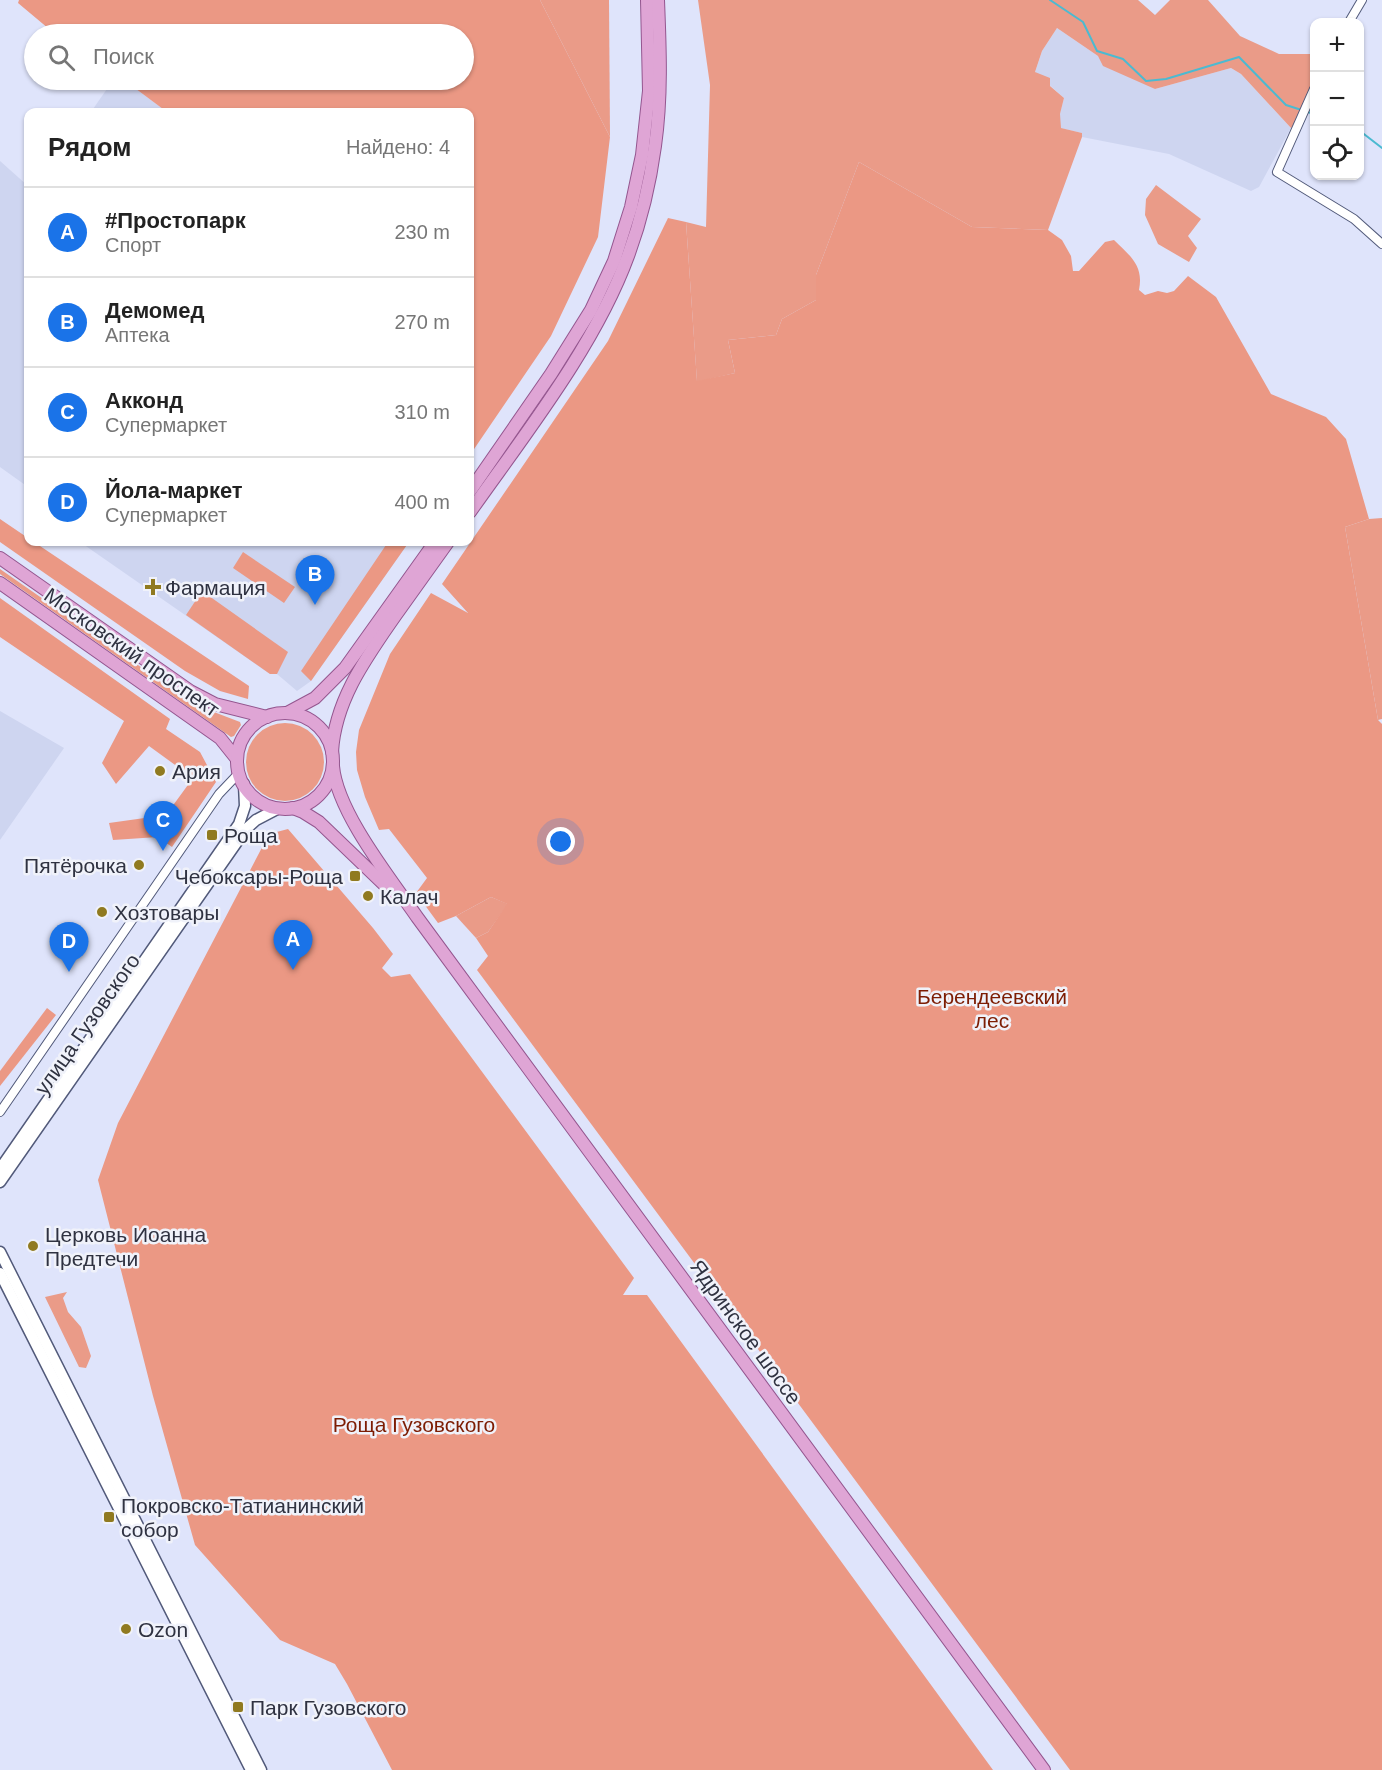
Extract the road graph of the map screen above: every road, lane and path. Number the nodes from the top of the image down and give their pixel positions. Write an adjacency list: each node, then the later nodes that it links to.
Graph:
1 (647, 0): 7 (main road)
2 (658, 0): 8 (main road)
3 (1362, 0): 4 (street)
4 (1351, 18)
5 (1310, 99): 6 (street)
6 (1382, 244)
7 (474, 485)
8 (474, 506)
9 (432, 546): 13 (main road)
10 (445, 546): 16 (main road)
11 (0, 558): 14 (main road, Московский проспект)
12 (0, 583): 15 (main road, Московский проспект)
13 (289, 712): 14 (main road); 16 (main road)
14 (267, 717): 15 (main road)
15 (236, 758): 17 (main road)
16 (333, 761): 18 (main road); 20 (main road, Ядринское шоссе)
17 (242, 778): 19 (main road); 21 (street); 22 (main road, улица Гузовского)
18 (293, 808): 19 (main road); 20 (main road, Ядринское шоссе)
19 (276, 809): 23 (main road, улица Гузовского)
20 (417, 918): 30 (main road, Ядринское шоссе)
21 (0, 1112)
22 (0, 1169)
23 (0, 1182)
24 (1, 1252): 26 (main road)
25 (0, 1274): 26 (main road)
26 (14, 1291): 27 (main road)
27 (216, 1691): 28 (main road); 29 (main road)
28 (251, 1770)
29 (261, 1770)
30 (1044, 1770)

